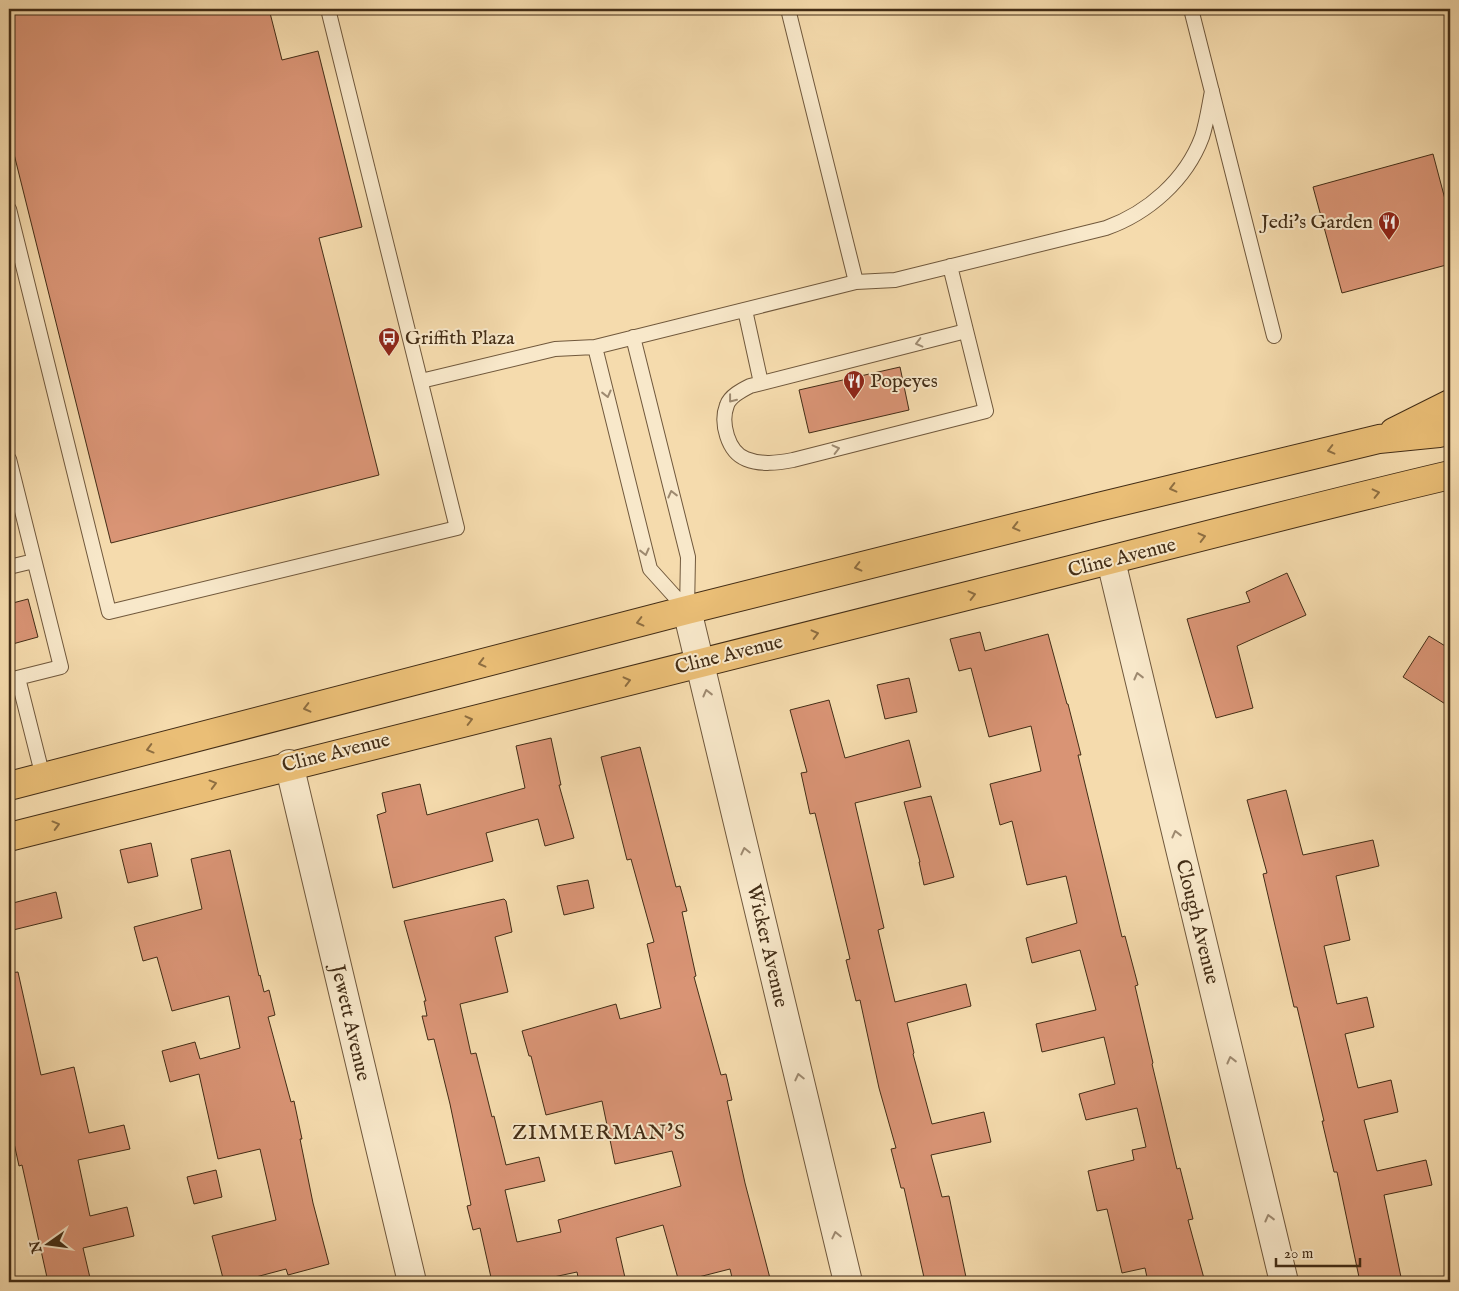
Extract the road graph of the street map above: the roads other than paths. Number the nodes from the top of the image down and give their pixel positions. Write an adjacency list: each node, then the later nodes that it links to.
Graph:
1 (328, 9): 13 (lane)
2 (788, 9): 7 (lane)
3 (1192, 9): 4 (lane)
4 (1212, 91): 6 (lane); 10 (lane)
5 (9, 209): 13 (lane)
6 (950, 266): 7 (lane); 9 (lane)
7 (856, 282): 8 (lane)
8 (744, 310): 11 (lane); 14 (lane)
9 (966, 331): 14 (lane, one-way to 14); 14 (lane, one-way to 9)
10 (1274, 336)
11 (633, 337): 12 (lane); 23 (lane, one-way to 11)
12 (595, 347): 13 (lane); 23 (lane, one-way to 23)
13 (421, 381)
14 (761, 383)
15 (1450, 404): 17 (main road)
16 (1450, 430): 17 (main road)
17 (1379, 439): 23 (main road, one-way to 23)
18 (9, 460): 20 (lane)
19 (1450, 476): 21 (main road, Cline Avenue, one-way to 19)
20 (34, 561): 22 (lane); 25 (lane)
21 (1111, 561): 24 (main road, Cline Avenue, one-way to 21); 32 (street, Clough Avenue, one-way to 21)
22 (9, 567)
23 (687, 610): 24 (street, Wicker Avenue); 27 (main road, one-way to 27)
24 (699, 663): 26 (main road, Cline Avenue, one-way to 24); 31 (street, Wicker Avenue, one-way to 24)
25 (13, 679): 27 (lane)
26 (289, 764): 29 (main road, Cline Avenue, one-way to 26); 30 (street, Jewett Avenue)
27 (42, 778): 28 (main road)
28 (9, 786)
29 (9, 837)
30 (412, 1282)
31 (848, 1282)
32 (1284, 1282)

